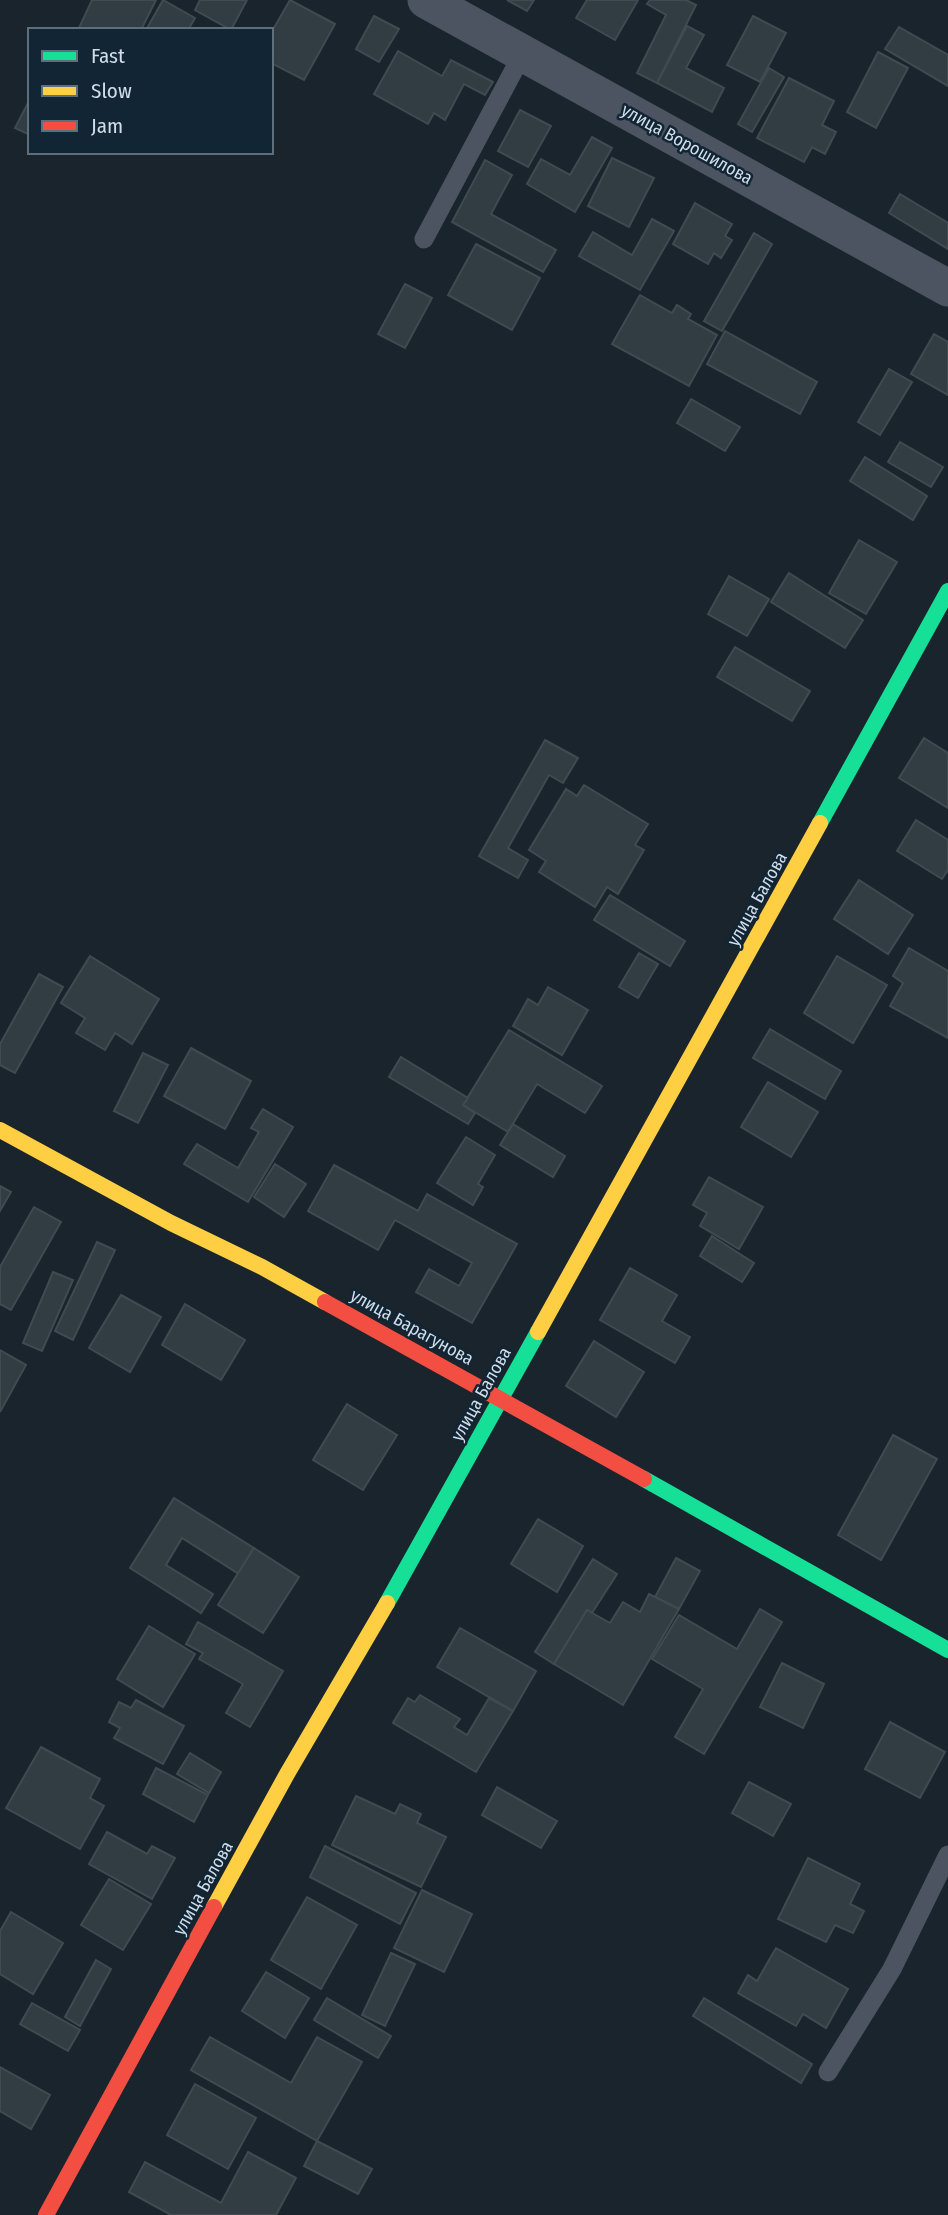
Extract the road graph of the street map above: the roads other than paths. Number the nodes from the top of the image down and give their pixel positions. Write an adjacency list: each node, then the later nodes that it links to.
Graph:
1 (426, 0): 2 (street, улица Ворошилова)
2 (523, 53): 3 (lane); 4 (street, улица Ворошилова)
3 (424, 239)
4 (948, 288)
5 (948, 590): 7 (street, улица Балова)
6 (0, 1130): 7 (street, улица Барагунова)
7 (501, 1398): 8 (street, улица Барагунова); 11 (street, улица Балова)
8 (948, 1650)
9 (948, 1855): 10 (lane)
10 (828, 2072)
11 (46, 2215)

